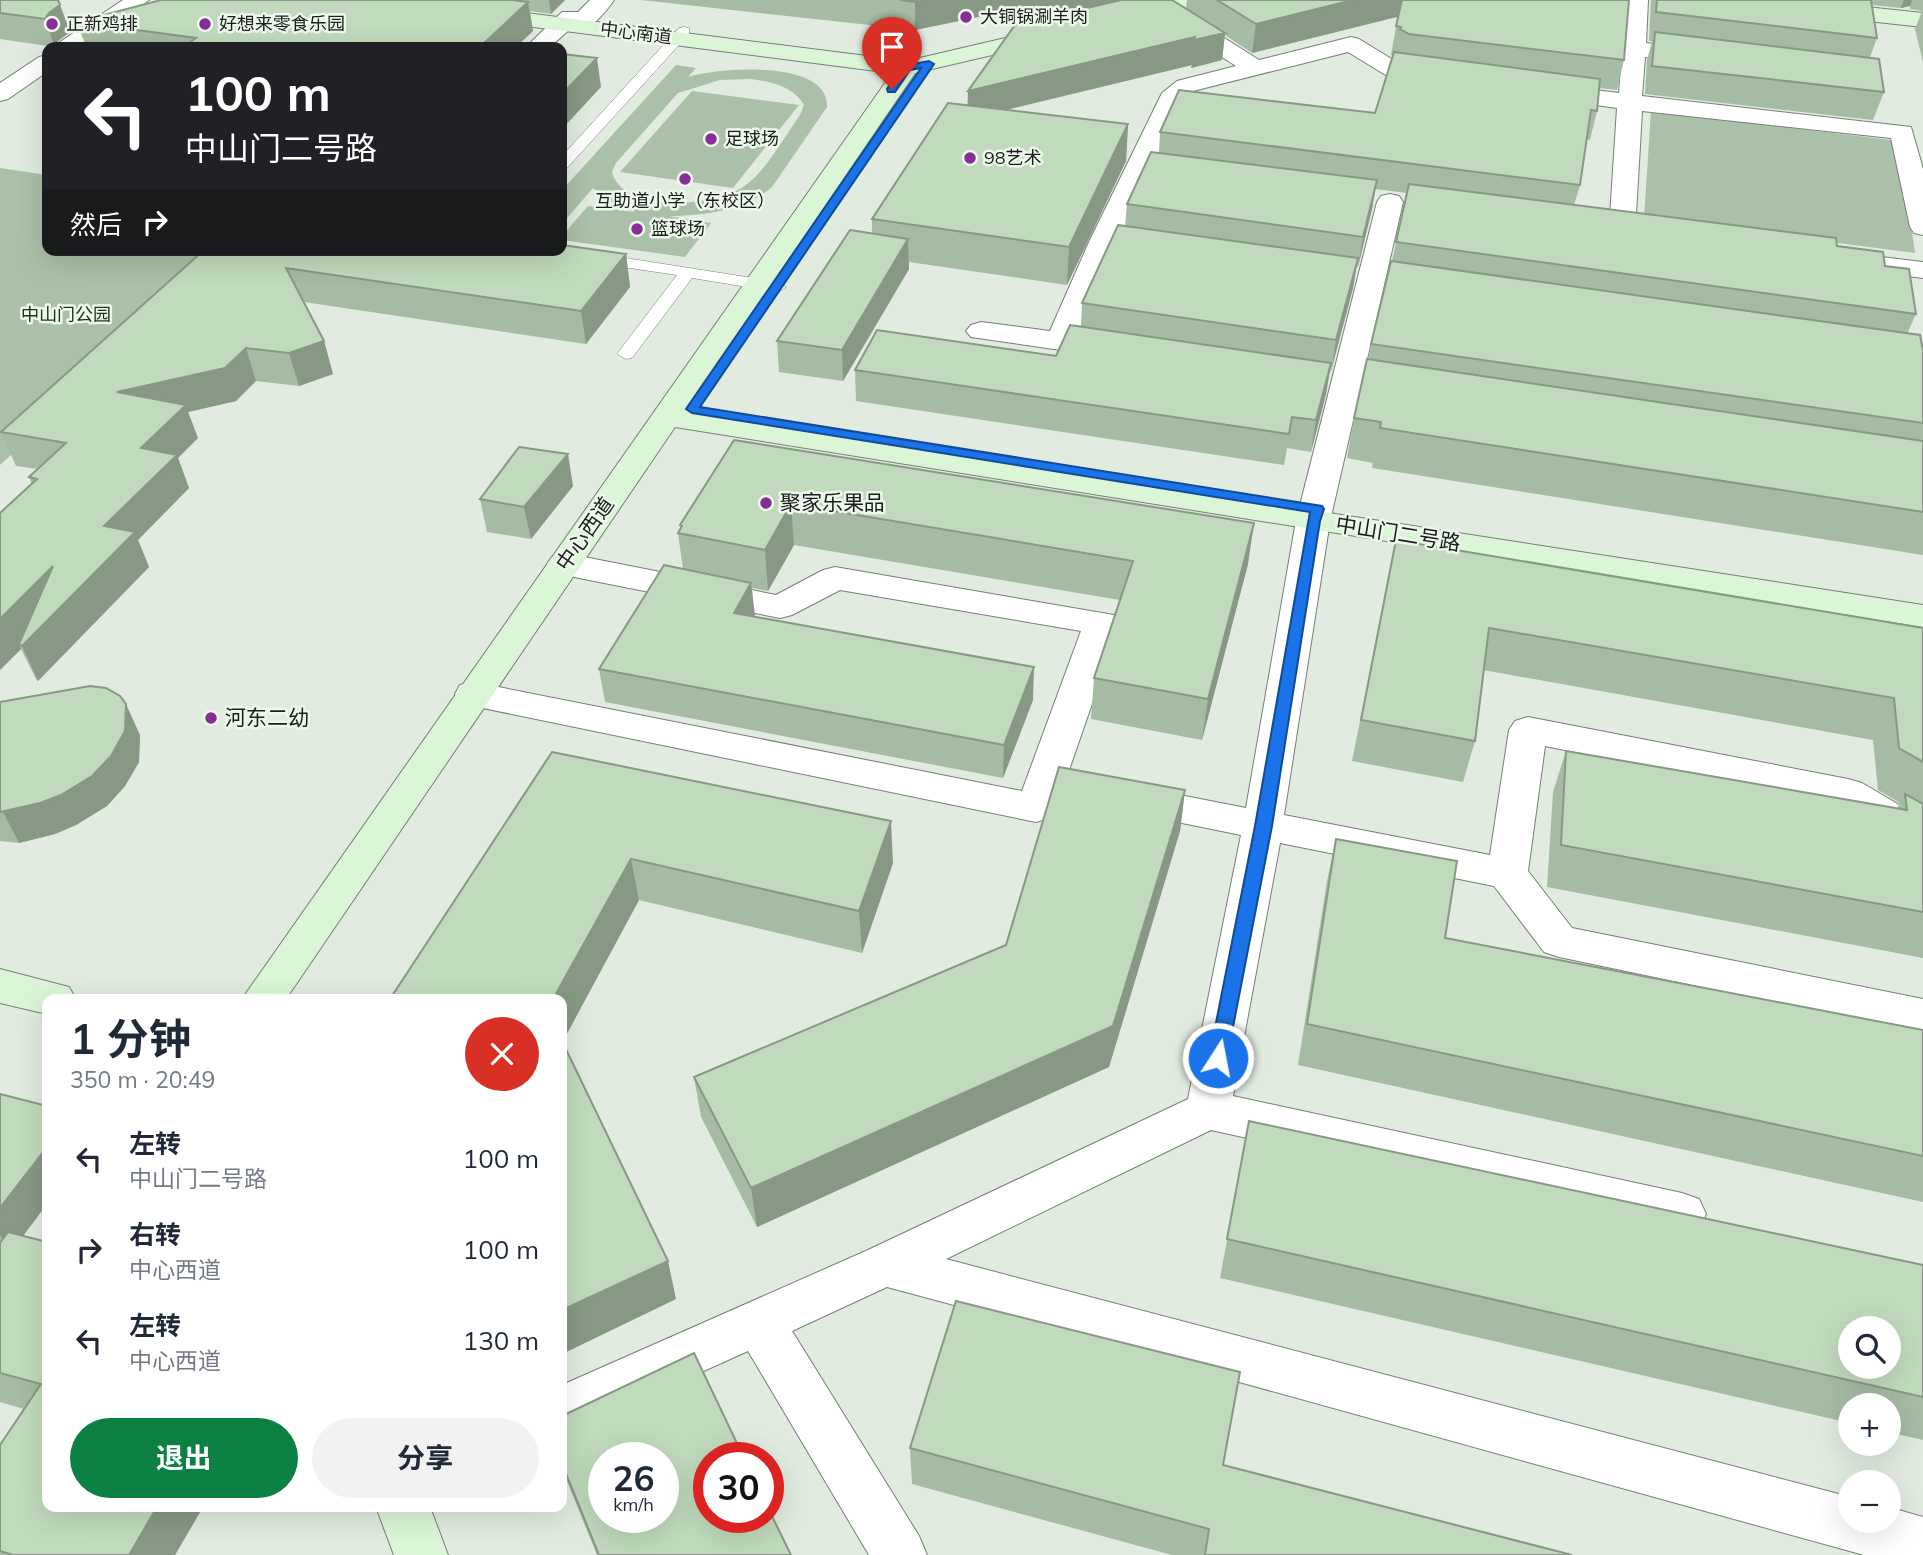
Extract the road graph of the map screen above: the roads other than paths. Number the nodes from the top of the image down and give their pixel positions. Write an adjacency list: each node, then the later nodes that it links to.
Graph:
1 (138, 0): 13 (street)
2 (603, 0): 9 (street)
3 (1193, 0): 7 (street)
4 (1637, 0): 15 (street)
5 (1740, 0): 8 (street)
6 (459, 7): 9 (street, 中心南道)
7 (1160, 8): 10 (street); 19 (street)
8 (1923, 20)
9 (574, 21): 12 (street, 中心南道); 14 (street)
10 (1106, 21)
11 (1065, 31): 18 (street)
12 (681, 34): 18 (street, 中心南道); 24 (lane)
13 (75, 42)
14 (544, 42)
15 (1634, 49): 16 (street); 23 (street)
16 (1730, 60)
17 (42, 65): 22 (street)
18 (918, 66): 36 (street, 中心西道)
19 (1255, 68): 20 (street); 30 (street)
20 (1466, 81)
21 (1520, 88): 23 (street)
22 (0, 94)
23 (1630, 102): 26 (street); 28 (street)
24 (567, 159)
25 (1390, 202): 42 (street)
26 (1923, 227)
27 (1595, 229): 28 (street)
28 (1622, 233): 29 (street)
29 (1649, 236)
30 (1103, 242): 32 (street); 38 (street)
31 (567, 254): 35 (lane)
32 (1183, 254)
33 (1800, 255): 34 (street)
34 (1923, 270)
35 (688, 272): 36 (lane); 40 (lane)
36 (768, 285): 41 (street, 中心西道)
37 (981, 331): 38 (street)
38 (1060, 341): 39 (street)
39 (1141, 353)
40 (626, 354)
41 (679, 412): 42 (street, 中山门二号路); 43 (street, 中心西道)
42 (1315, 515): 44 (street, 中山门二号路); 45 (street, 中山门二号路); 48 (street)
43 (575, 566): 46 (street, 中心西道); 47 (street)
44 (1923, 601)
45 (1923, 616)
46 (486, 696): 47 (street); 52 (street, 中心西道); 53 (street, 中心西道)
47 (1045, 782): 48 (street)
48 (1263, 826): 50 (street); 58 (street)
49 (1923, 838): 50 (street)
50 (1507, 874): 56 (street)
51 (0, 986): 54 (street)
52 (267, 994)
53 (296, 994)
54 (42, 996)
55 (0, 1008): 57 (street)
56 (1923, 1016)
57 (42, 1019)
58 (1208, 1110): 59 (street); 60 (street)
59 (1721, 1222)
60 (885, 1265): 61 (street); 64 (street)
61 (758, 1322): 62 (street); 66 (street)
62 (567, 1408)
63 (405, 1512): 65 (street)
64 (1923, 1544)
65 (421, 1555)
66 (900, 1555)

